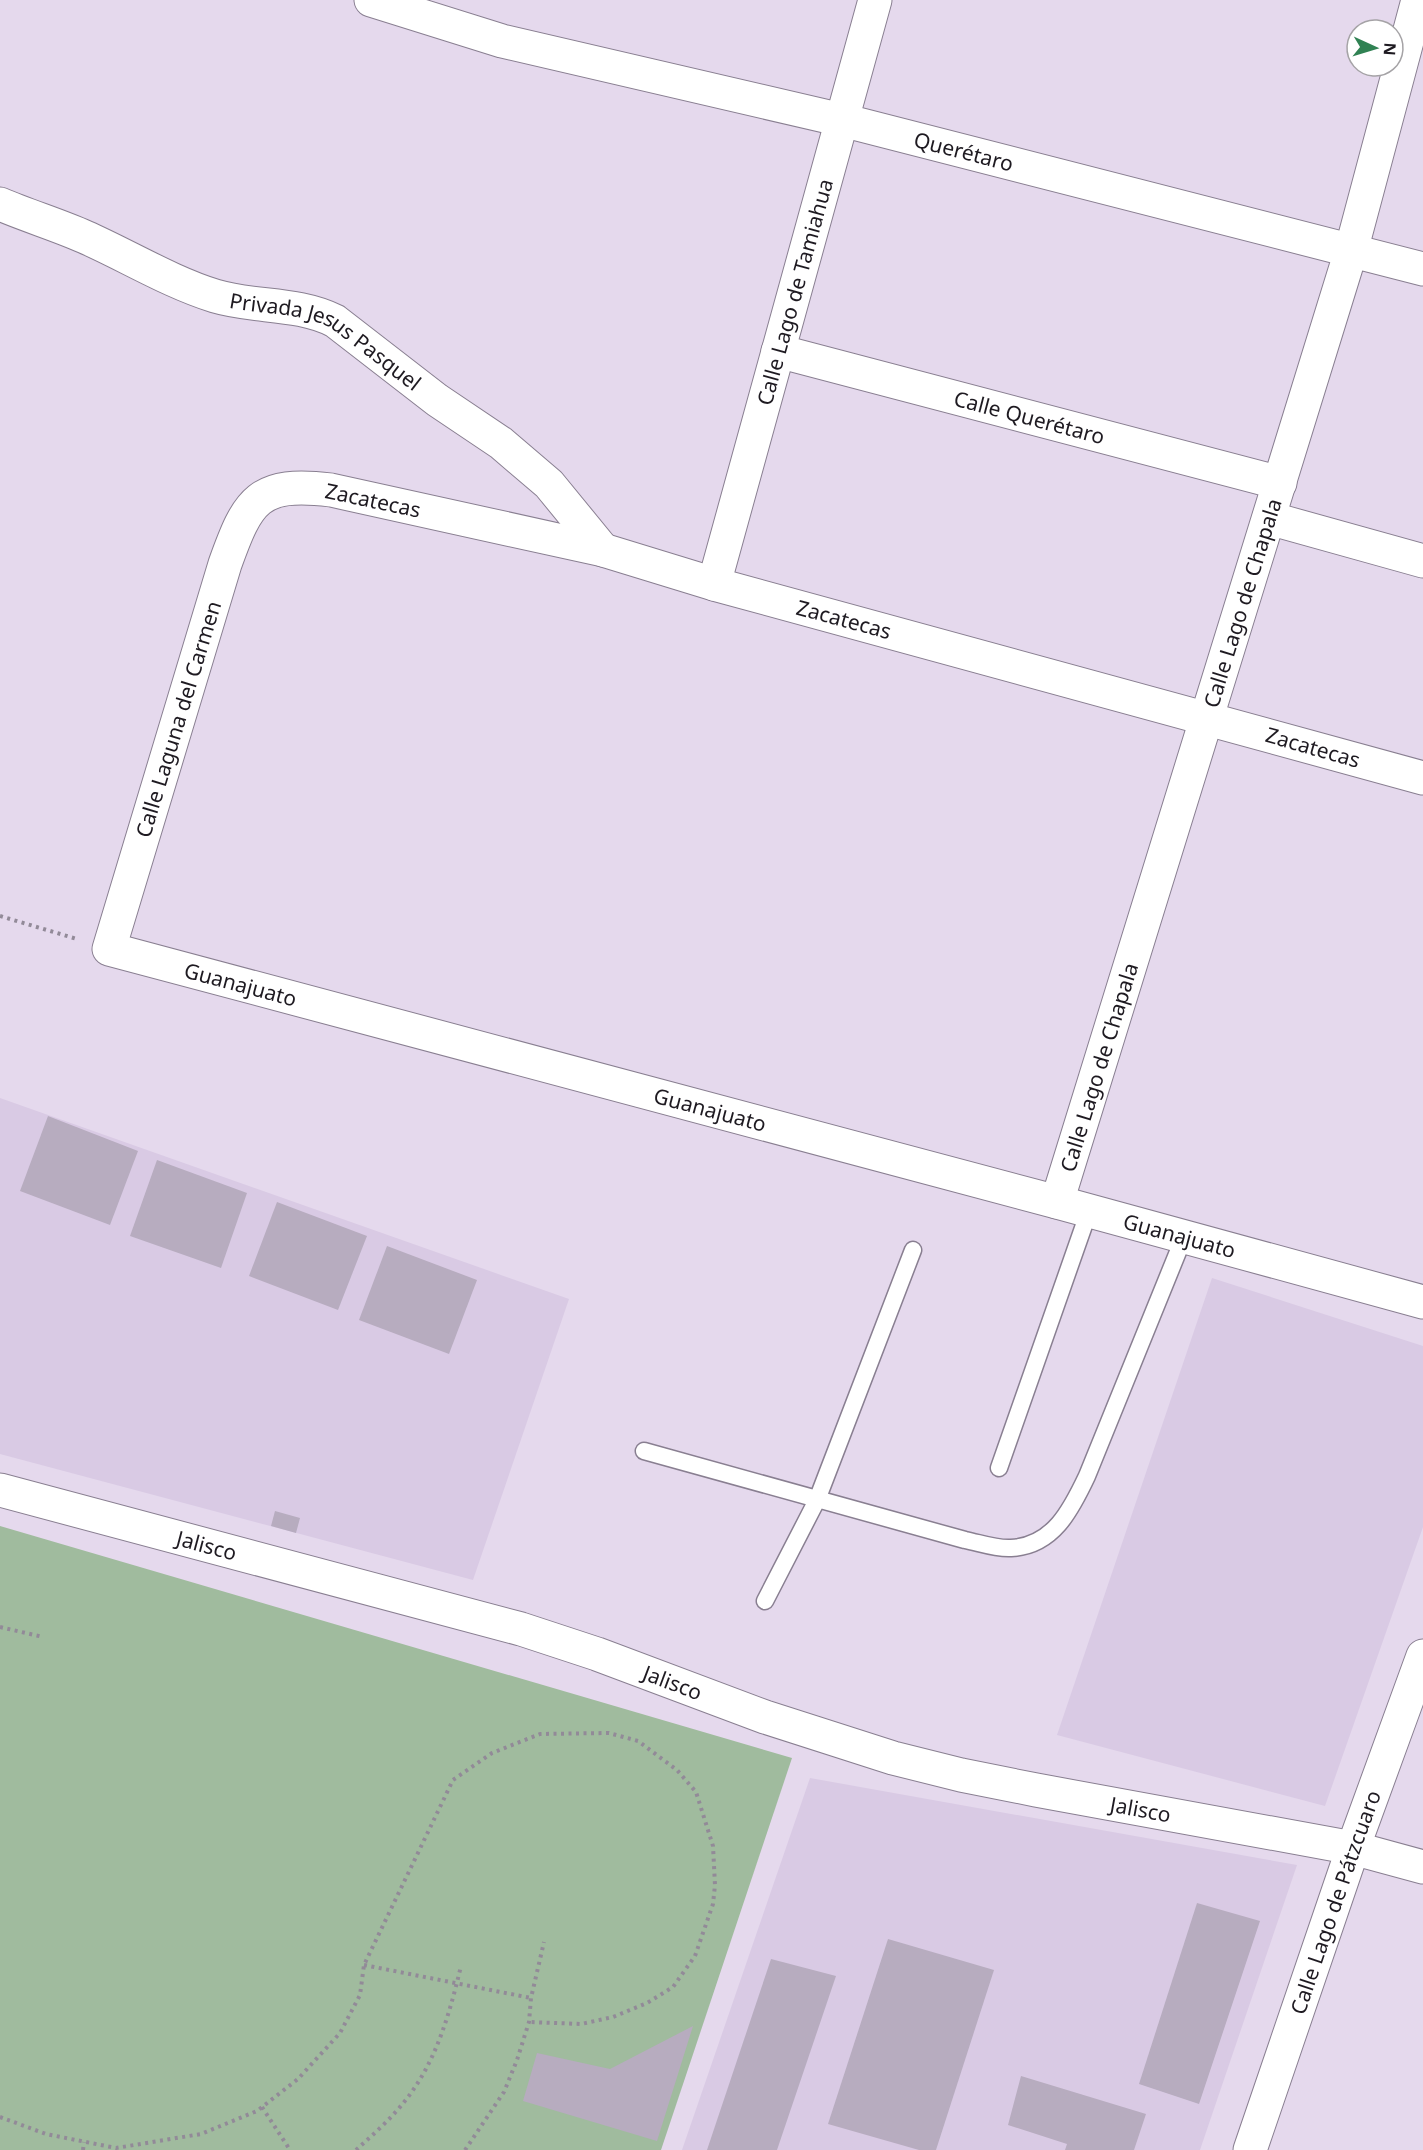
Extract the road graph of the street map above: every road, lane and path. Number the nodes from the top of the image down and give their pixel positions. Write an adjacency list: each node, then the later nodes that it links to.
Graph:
1 (371, 0): 4 (street, Querétaro)
2 (875, 0): 4 (street, Calle Lago de Tamiahua)
3 (1418, 0): 6 (street, Calle Lago de Chapala)
4 (842, 120): 6 (street, Querétaro); 8 (street, Calle Lago de Tamiahua)
5 (0, 204): 12 (street, Privada Jesus Pasquel)
6 (1352, 251): 7 (street, Querétaro); 9 (street, Calle Lago de Chapala)
7 (1423, 269)
8 (778, 351): 9 (street, Calle Querétaro); 14 (street, Calle Lago de Tamiahua)
9 (1280, 483): 11 (street, Calle Lago de Chapala)
10 (261, 496): 12 (street, Zacatecas); 18 (street, Calle Laguna del Carmen)
11 (1269, 518): 13 (street); 15 (street, Calle Lago de Chapala)
12 (603, 550): 14 (street, Zacatecas)
13 (1423, 561)
14 (714, 584): 15 (street, Zacatecas)
15 (1207, 718): 16 (street, Zacatecas); 19 (street, Calle Lago de Chapala)
16 (1423, 778)
17 (0, 916): 18 (path)
18 (109, 949): 19 (street, Guanajuato)
19 (1057, 1202): 20 (street, Guanajuato)
20 (1089, 1211): 21 (street, Guanajuato); 25 (lane)
21 (1184, 1238): 23 (street, Guanajuato); 27 (lane)
22 (914, 1250): 27 (lane)
23 (1423, 1302)
24 (644, 1451): 27 (lane)
25 (999, 1468)
26 (0, 1490): 32 (street, Jalisco)
27 (817, 1500): 28 (lane)
28 (765, 1601)
29 (0, 1627): 30 (path)
30 (43, 1637)
31 (1423, 1656): 32 (street, Calle Lago de Pátzcuaro)
32 (1353, 1848): 33 (street, Jalisco); 47 (street, Calle Lago de Pátzcuaro)
33 (1423, 1867)
34 (544, 1942): 38 (path)
35 (364, 1965): 37 (path); 39 (path); 40 (path)
36 (461, 1966): 37 (path)
37 (457, 1984): 38 (path); 45 (path)
38 (531, 1998): 39 (path)
39 (529, 2022): 46 (path)
40 (262, 2107): 42 (path); 44 (path)
41 (0, 2117): 42 (path)
42 (84, 2142): 43 (path)
43 (83, 2150)
44 (290, 2150)
45 (356, 2150)
46 (465, 2150)
47 (1250, 2150)

